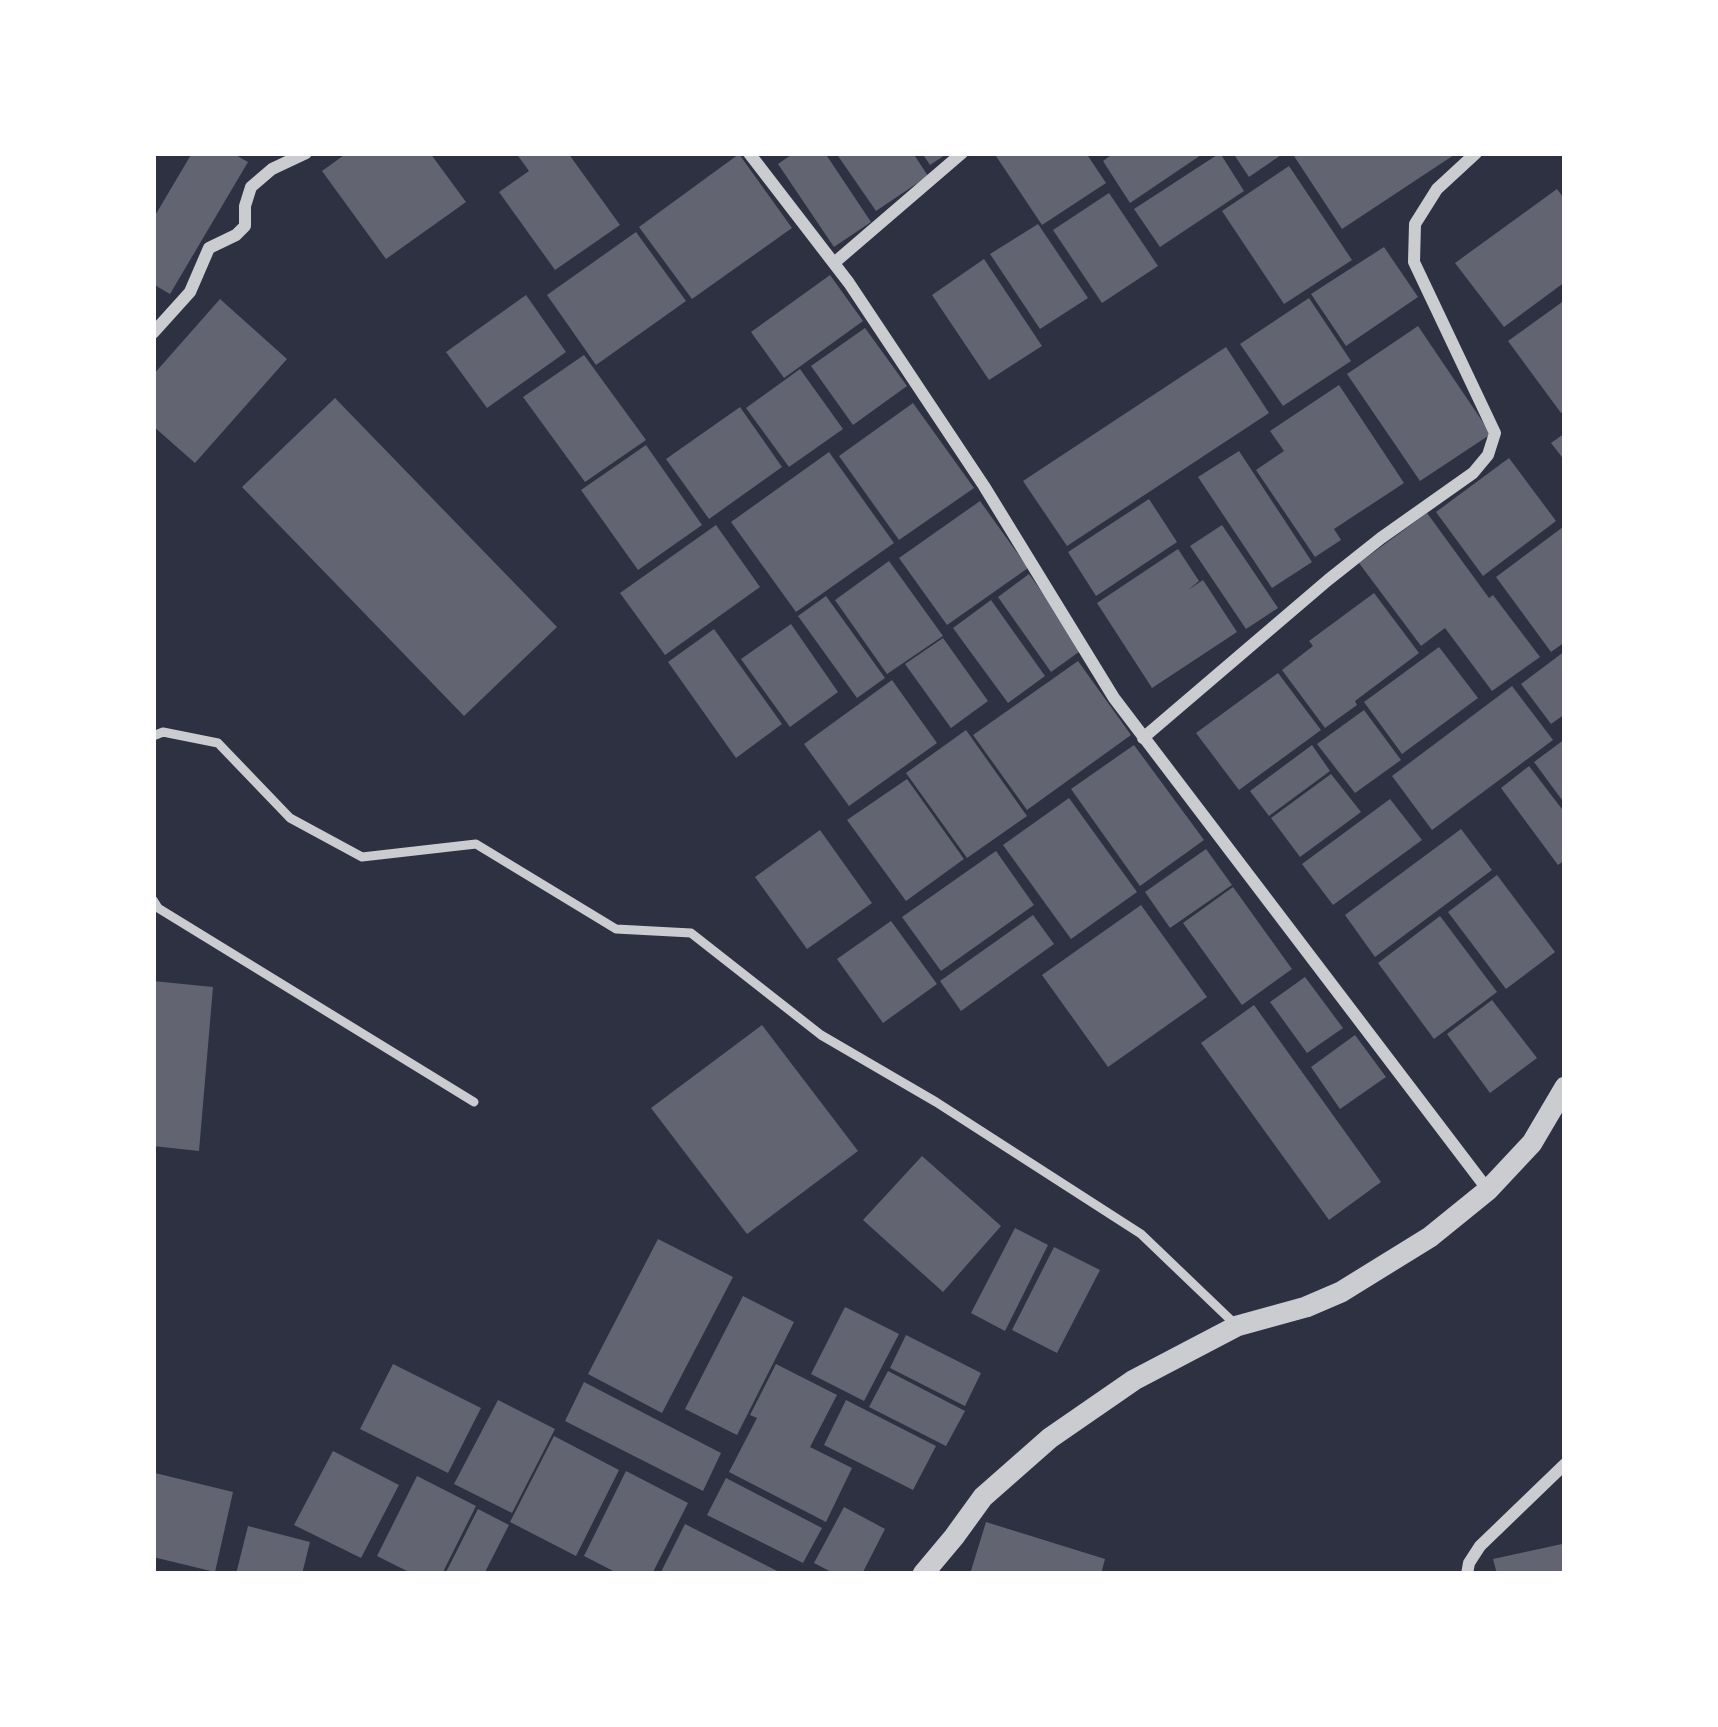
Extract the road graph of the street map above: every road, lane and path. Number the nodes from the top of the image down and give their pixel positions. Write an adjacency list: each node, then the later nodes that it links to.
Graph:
1 (306, 153): 6 (street)
2 (749, 153): 5 (street)
3 (962, 153): 5 (street)
4 (1476, 153): 8 (street)
5 (834, 263): 8 (street)
6 (153, 333)
7 (153, 736): 13 (lane)
8 (1143, 738): 12 (street)
9 (153, 900): 11 (lane)
10 (1565, 1087): 12 (street)
11 (474, 1102)
12 (1488, 1190): 13 (street)
13 (1237, 1326): 15 (street)
14 (1565, 1465): 16 (street)
15 (922, 1574)
16 (1467, 1574)

